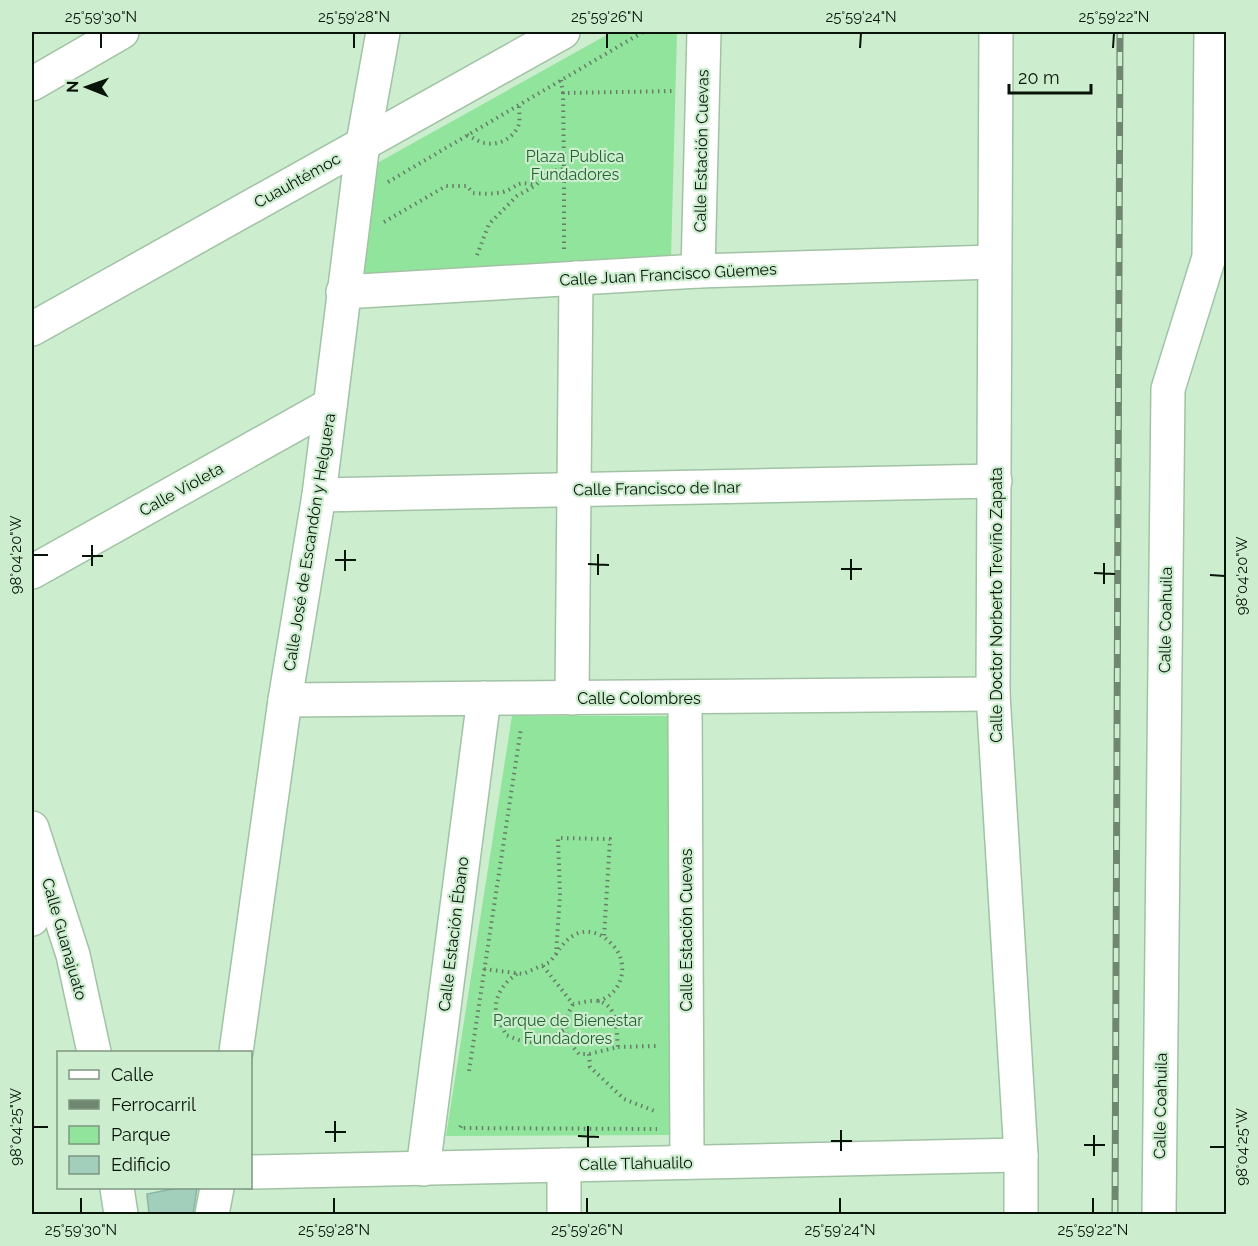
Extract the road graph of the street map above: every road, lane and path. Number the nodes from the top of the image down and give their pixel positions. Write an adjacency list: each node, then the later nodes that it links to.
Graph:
1 (81, 32): 9 (street)
2 (122, 32): 9 (street)
3 (383, 32): 16 (street, Calle José de Escandón y Helguera)
4 (563, 32): 16 (street, Cuauhtémoc)
5 (644, 32): 11 (path)
6 (704, 32): 24 (street, Calle Estación Cuevas)
7 (996, 32): 22 (street, Calle Doctor Norberto Treviño Zapata)
8 (1210, 32): 66 (street, Calle Coahuila)
9 (68, 62): 12 (street)
10 (675, 79): 13 (path)
11 (561, 80): 13 (path); 14 (path)
12 (32, 84)
13 (563, 93): 17 (path)
14 (519, 105): 15 (path); 15 (path)
15 (467, 135): 18 (path)
16 (363, 142): 25 (street, Calle José de Escandón y Helguera); 26 (street, Cuauhtémoc)
17 (564, 169): 19 (path); 23 (path)
18 (382, 185)
19 (536, 185): 20 (path); 21 (path)
20 (381, 223)
21 (476, 260)
22 (994, 262): 24 (street, Calle Juan Francisco Güemes); 28 (street, Calle Doctor Norberto Treviño Zapata)
23 (570, 269): 24 (street, Calle Juan Francisco Güemes); 25 (street, Calle Juan Francisco Güemes); 29 (street)
24 (698, 272)
25 (343, 292): 27 (street, Calle José de Escandón y Helguera)
26 (32, 329)
27 (330, 405): 30 (street, Calle José de Escandón y Helguera); 31 (street, Calle Violeta)
28 (995, 481): 29 (street, Calle Francisco de Inar); 32 (street, Calle Doctor Norberto Treviño Zapata)
29 (573, 490): 30 (street, Calle Francisco de Inar); 34 (street)
30 (319, 495): 36 (street, Calle José de Escandón y Helguera)
31 (32, 572)
32 (993, 694): 35 (street, Calle Colombres); 55 (street, Calle Doctor Norberto Treviño Zapata)
33 (484, 698): 34 (street, Calle Colombres); 36 (street, Calle Colombres); 58 (street, Calle Estación Ébano)
34 (572, 698): 35 (street, Calle Colombres)
35 (685, 698): 56 (street, Calle Estación Cuevas)
36 (285, 700): 49 (street, Calle José de Escandón y Helguera)
37 (522, 725): 43 (path)
38 (37, 843): 39 (street); 48 (street, Calle Guanajuato)
39 (32, 919)
40 (604, 937): 41 (path); 41 (path); 45 (path)
41 (556, 954): 42 (path)
42 (543, 966): 44 (path); 46 (path)
43 (484, 969): 44 (path); 51 (path)
44 (518, 973): 47 (path)
45 (598, 1001): 46 (path); 50 (path)
46 (573, 1004): 47 (path)
47 (567, 1029): 50 (path)
48 (94, 1051)
49 (236, 1051)
50 (590, 1054): 52 (path)
51 (469, 1071)
52 (663, 1113)
53 (462, 1117): 54 (path)
54 (662, 1129)
55 (1021, 1155): 56 (street, Calle Tlahualilo); 65 (street, Calle Doctor Norberto Treviño Zapata)
56 (687, 1162): 57 (street, Calle Tlahualilo)
57 (564, 1165): 58 (street, Calle Tlahualilo); 64 (street)
58 (423, 1169): 59 (street, Calle Tlahualilo)
59 (252, 1172)
60 (117, 1189): 62 (street)
61 (217, 1189): 63 (street)
62 (121, 1215)
63 (212, 1215)
64 (564, 1215)
65 (1021, 1215)
66 (1159, 1215)

